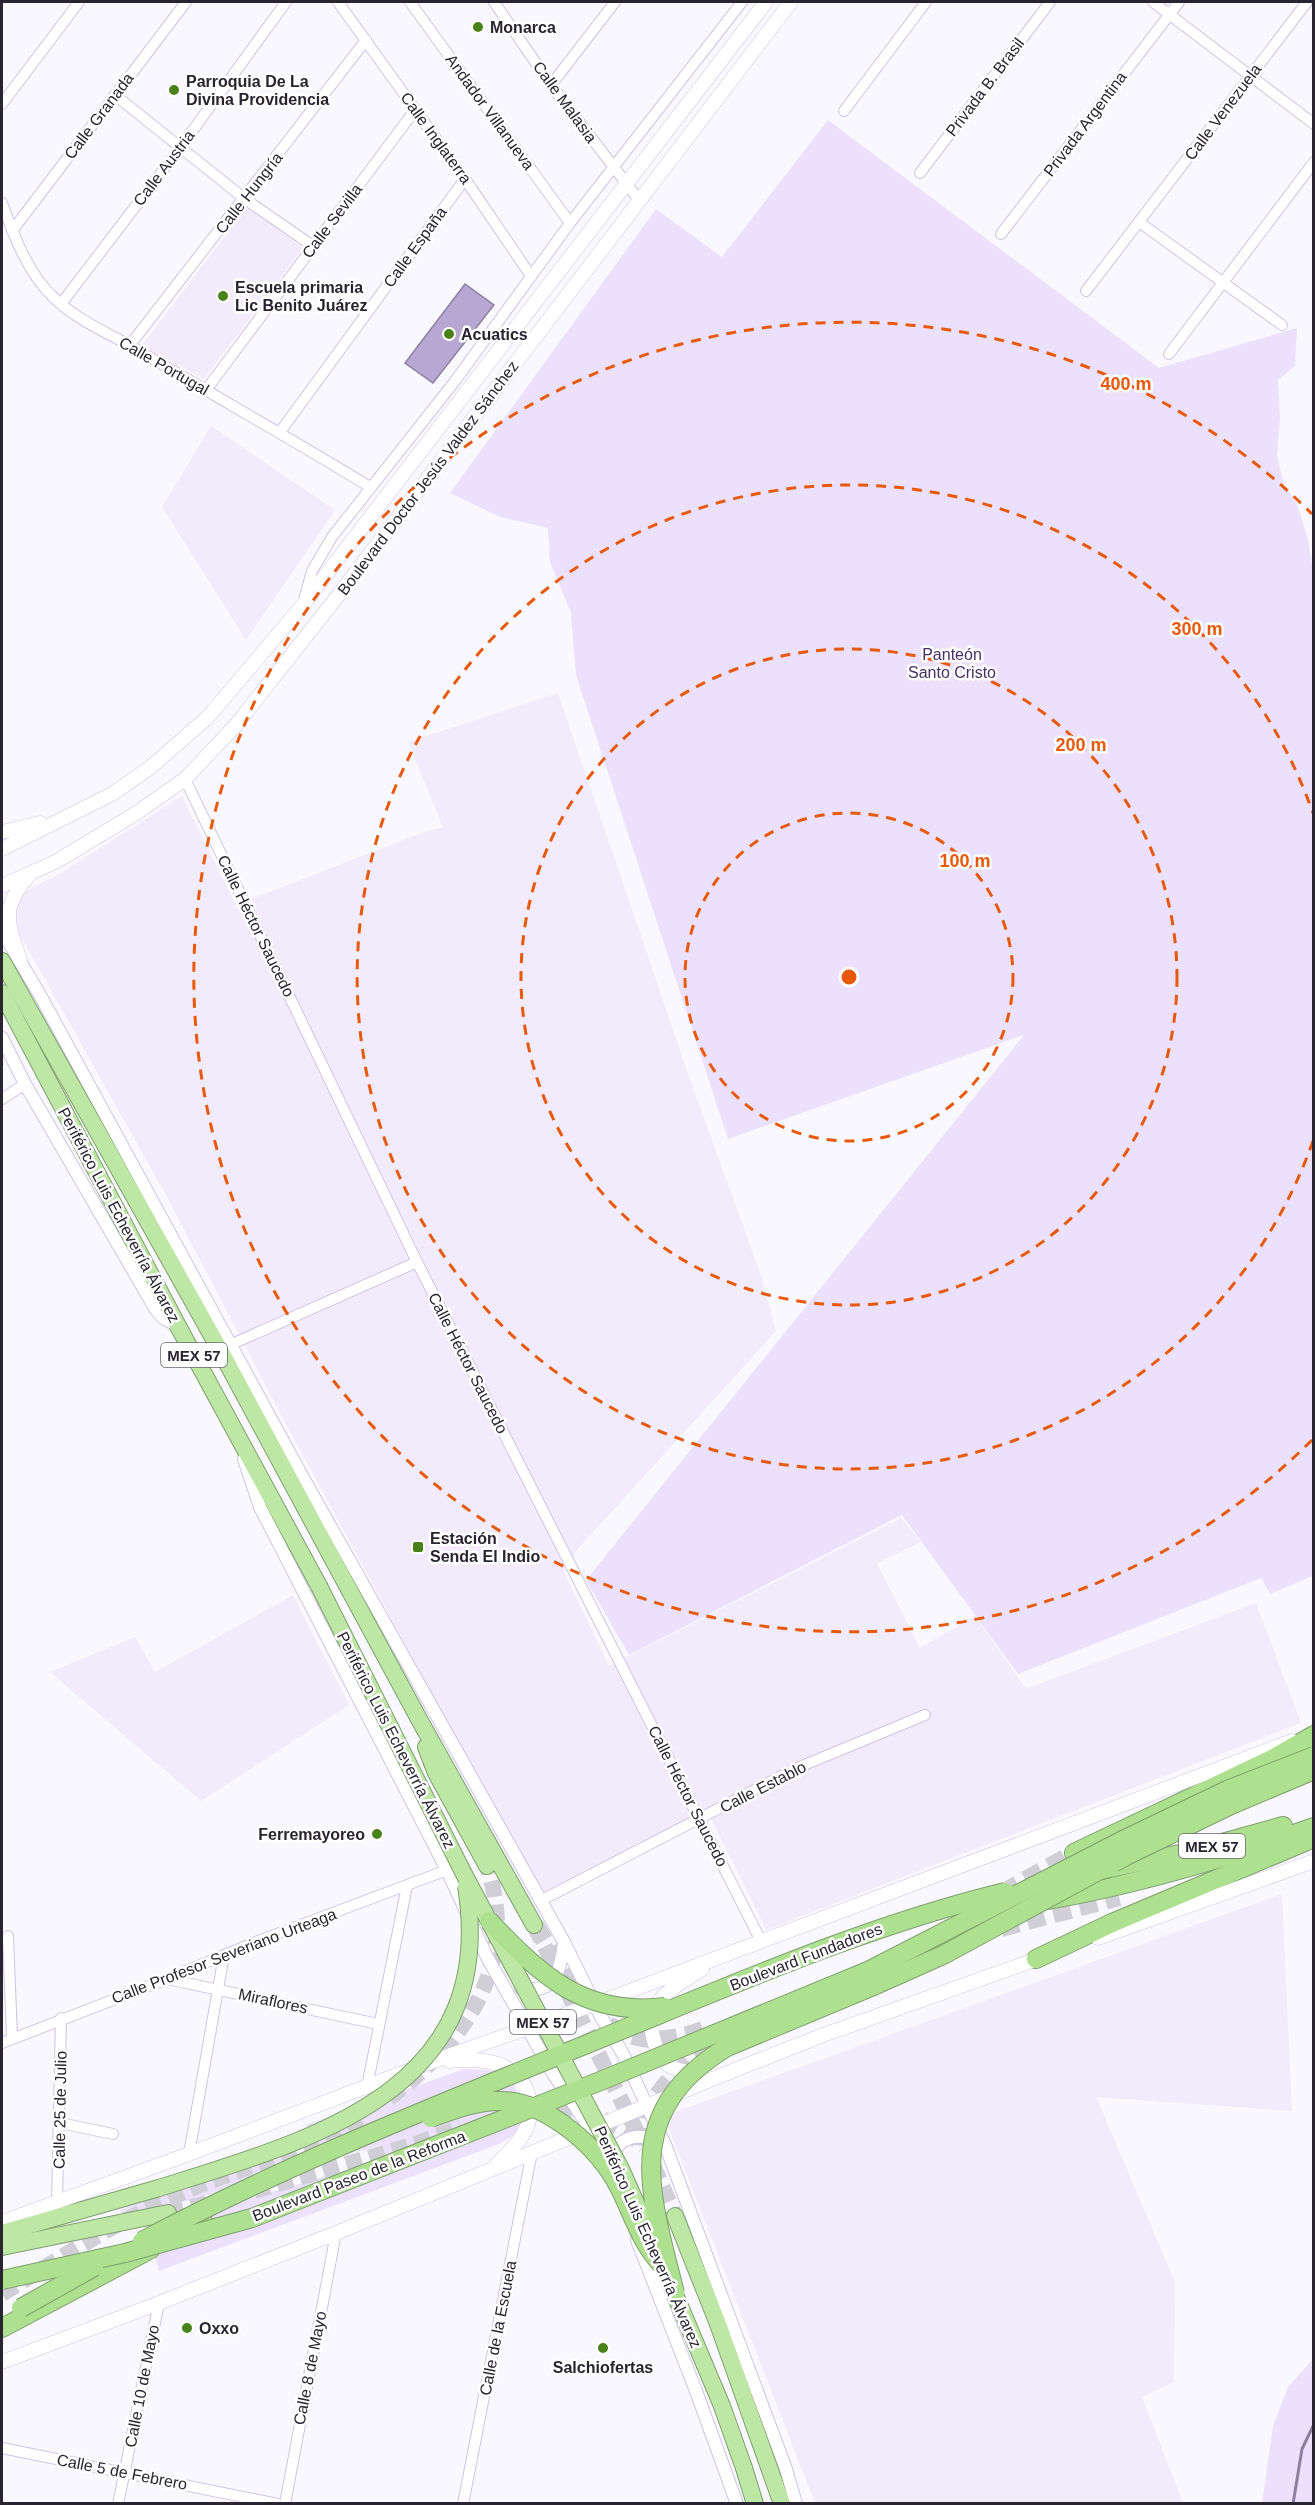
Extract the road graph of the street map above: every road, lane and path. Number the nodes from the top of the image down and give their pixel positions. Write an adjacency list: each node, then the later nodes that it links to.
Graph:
1 (79, 2): 23 (street)
2 (186, 2): 22 (street, Calle Granada)
3 (286, 2): 27 (street, Calle Austria)
4 (338, 2): 19 (street, Calle Inglaterra)
5 (410, 2): 37 (street, Andador Villanueva)
6 (494, 2): 21 (street, Calle Malasia)
7 (615, 2): 21 (street)
8 (742, 2): 17 (street)
9 (766, 2): 18 (main road, Boulevard Doctor Jesús Valdez Sánchez)
10 (791, 2): 34 (main road, Boulevard Doctor Jesús Valdez Sánchez)
11 (926, 2): 25 (street)
12 (1050, 2): 30 (street, Privada B. Brasil)
13 (1152, 2): 16 (street)
14 (1179, 2): 16 (street, Privada Argentina)
15 (1310, 2): 20 (street, Calle Venezuela)
16 (1169, 14): 20 (street); 39 (street, Privada Argentina)
17 (728, 20): 18 (street); 29 (street)
18 (743, 31): 32 (main road, Boulevard Doctor Jesús Valdez Sánchez)
19 (366, 40): 24 (street, Calle Inglaterra); 33 (street, Calle Hungría)
20 (1250, 76): 26 (street); 36 (street, Calle Venezuela)
21 (551, 85): 29 (street, Calle Malasia)
22 (115, 95): 27 (street); 38 (street, Calle Granada)
23 (2, 104)
24 (415, 110): 31 (street, Calle Inglaterra); 40 (street, Calle Sevilla)
25 (844, 111)
26 (1314, 124)
27 (180, 148): 33 (street); 44 (street, Calle Austria)
28 (1314, 162): 42 (street)
29 (613, 169): 32 (street, Calle Malasia); 37 (street)
30 (920, 174)
31 (465, 179): 41 (street, Calle Inglaterra); 49 (street, Calle España)
32 (626, 183): 34 (street, Calle Malasia); 51 (main road, Boulevard Doctor Jesús Valdez Sánchez)
33 (245, 199): 40 (street); 46 (street, Calle Hungría)
34 (639, 200): 52 (main road, Boulevard Doctor Jesús Valdez Sánchez)
35 (2, 203): 38 (street, Calle Portugal)
36 (1139, 222): 42 (street); 43 (street, Calle Venezuela)
37 (570, 223): 41 (street)
38 (12, 231): 44 (street, Calle Portugal)
39 (1001, 234)
40 (313, 246): 48 (street, Calle Sevilla)
41 (531, 276): 50 (street)
42 (1222, 283): 45 (street); 47 (street)
43 (1086, 291)
44 (61, 304): 46 (street, Calle Portugal)
45 (1282, 325)
46 (130, 345): 48 (street, Calle Portugal)
47 (1169, 354)
48 (206, 390): 49 (street, Calle Portugal)
49 (280, 432): 50 (street, Calle Portugal)
50 (370, 487): 51 (street)
51 (302, 606): 53 (main road, Boulevard Doctor Jesús Valdez Sánchez)
52 (185, 780): 56 (main road, Boulevard Doctor Jesús Valdez Sánchez); 64 (street, Calle Héctor Saucedo)
53 (70, 816): 54 (main road); 55 (main road, Boulevard Doctor Jesús Valdez Sánchez)
54 (2, 831)
55 (2, 849)
56 (35, 871): 57 (main road, Boulevard Doctor Jesús Valdez Sánchez); 59 (main road)
57 (2, 886)
58 (2, 931): 59 (street)
59 (7, 961): 66 (highway, Periférico Luis Echeverría Álvarez / MEX 57)
60 (2, 993): 65 (highway, Periférico Luis Echeverría Álvarez / MEX 57)
61 (2, 1038): 62 (street)
62 (25, 1084): 63 (street); 65 (street)
63 (2, 1099)
64 (417, 1262): 66 (street); 74 (street, Calle Héctor Saucedo)
65 (178, 1326): 67 (highway, Periférico Luis Echeverría Álvarez / MEX 57)
66 (225, 1347): 69 (highway, Periférico Luis Echeverría Álvarez / MEX 57); 84 (street)
67 (234, 1426): 80 (street); 81 (highway, Periférico Luis Echeverría Álvarez / MEX 57, bridge)
68 (925, 1715): 74 (street, Calle Establo)
69 (420, 1721): 79 (highway); 86 (highway, Periférico Luis Echeverría Álvarez / MEX 57)
70 (1314, 1733): 77 (highway); 88 (main road)
71 (1314, 1756): 104 (highway, Boulevard Fundadores / MEX 57, bridge)
72 (1314, 1770): 124 (highway, bridge)
73 (1314, 1817): 101 (highway, Boulevard Fundadores / MEX 57, bridge)
74 (700, 1819): 84 (street, Calle Establo); 88 (street, Calle Héctor Saucedo)
75 (1314, 1829): 83 (highway); 85 (highway, bridge)
76 (1314, 1837): 92 (highway)
77 (1074, 1853)
78 (1314, 1861): 92 (main road)
79 (487, 1866)
80 (447, 1870): 82 (street, Calle Profesor Severiano Urteaga); 93 (street)
81 (465, 1876): 85 (highway, Periférico Luis Echeverría Álvarez / MEX 57, bridge); 119 (highway, bridge)
82 (408, 1886): 90 (street, Calle Profesor Severiano Urteaga); 98 (street)
83 (1119, 1897)
84 (540, 1901): 89 (street)
85 (489, 1921): 122 (highway, Periférico Luis Echeverría Álvarez / MEX 57, bridge)
86 (534, 1924)
87 (8, 1936): 100 (street)
88 (761, 1941): 91 (main road)
89 (564, 1942): 93 (street); 96 (street)
90 (224, 1955): 94 (street, Calle Profesor Severiano Urteaga); 95 (street)
91 (718, 1958): 96 (main road); 103 (main road)
92 (1036, 1959): 103 (main road)
93 (498, 1977): 99 (street)
94 (167, 1979): 95 (street, Miraflores); 97 (street, Calle Profesor Severiano Urteaga)
95 (218, 1990): 98 (street, Miraflores); 112 (street)
96 (595, 2004): 99 (main road); 106 (street)
97 (61, 2018): 100 (street, Calle Profesor Severiano Urteaga); 107 (street, Calle 25 de Julio)
98 (378, 2024): 105 (street)
99 (529, 2028): 102 (main road); 108 (street)
100 (7, 2041)
101 (583, 2046): 126 (highway, Boulevard Paseo de la Reforma / MEX 57, bridge)
102 (431, 2062): 105 (main road); 113 (main road)
103 (742, 2067): 106 (main road)
104 (598, 2082): 123 (highway, Boulevard Paseo de la Reforma / MEX 57, bridge)
105 (367, 2087): 112 (main road)
106 (646, 2106): 108 (main road); 110 (street)
107 (60, 2123): 109 (street); 115 (street, Calle 25 de Julio)
108 (591, 2130): 111 (main road); 114 (street)
109 (113, 2134)
110 (666, 2147): 114 (street); 138 (street)
111 (532, 2152): 113 (main road); 134 (street, Calle de la Escuela)
112 (189, 2154): 115 (main road)
113 (493, 2168): 120 (main road)
114 (611, 2170): 135 (street)
115 (57, 2203): 118 (main road)
116 (168, 2212): 121 (highway)
117 (675, 2216): 137 (highway, Periférico Luis Echeverría Álvarez)
118 (2, 2222)
119 (2, 2233)
120 (336, 2233): 125 (main road); 133 (street, Calle 8 de Mayo)
121 (2, 2247)
122 (663, 2266): 124 (highway, Periférico Luis Echeverría Álvarez / MEX 57, bridge); 127 (highway, bridge)
123 (2, 2280)
124 (675, 2293): 136 (highway, Periférico Luis Echeverría Álvarez / MEX 57, bridge)
125 (159, 2303): 128 (main road); 130 (street, Calle 10 de Mayo)
126 (2, 2320)
127 (2, 2328)
128 (2, 2362)
129 (2, 2448): 130 (street, Calle 5 de Febrero)
130 (125, 2472): 131 (street, Calle 10 de Mayo); 132 (street, Calle 5 de Febrero)
131 (118, 2504)
132 (278, 2504)
133 (285, 2504)
134 (463, 2504)
135 (737, 2504)
136 (755, 2504)
137 (782, 2504)
138 (796, 2504)

